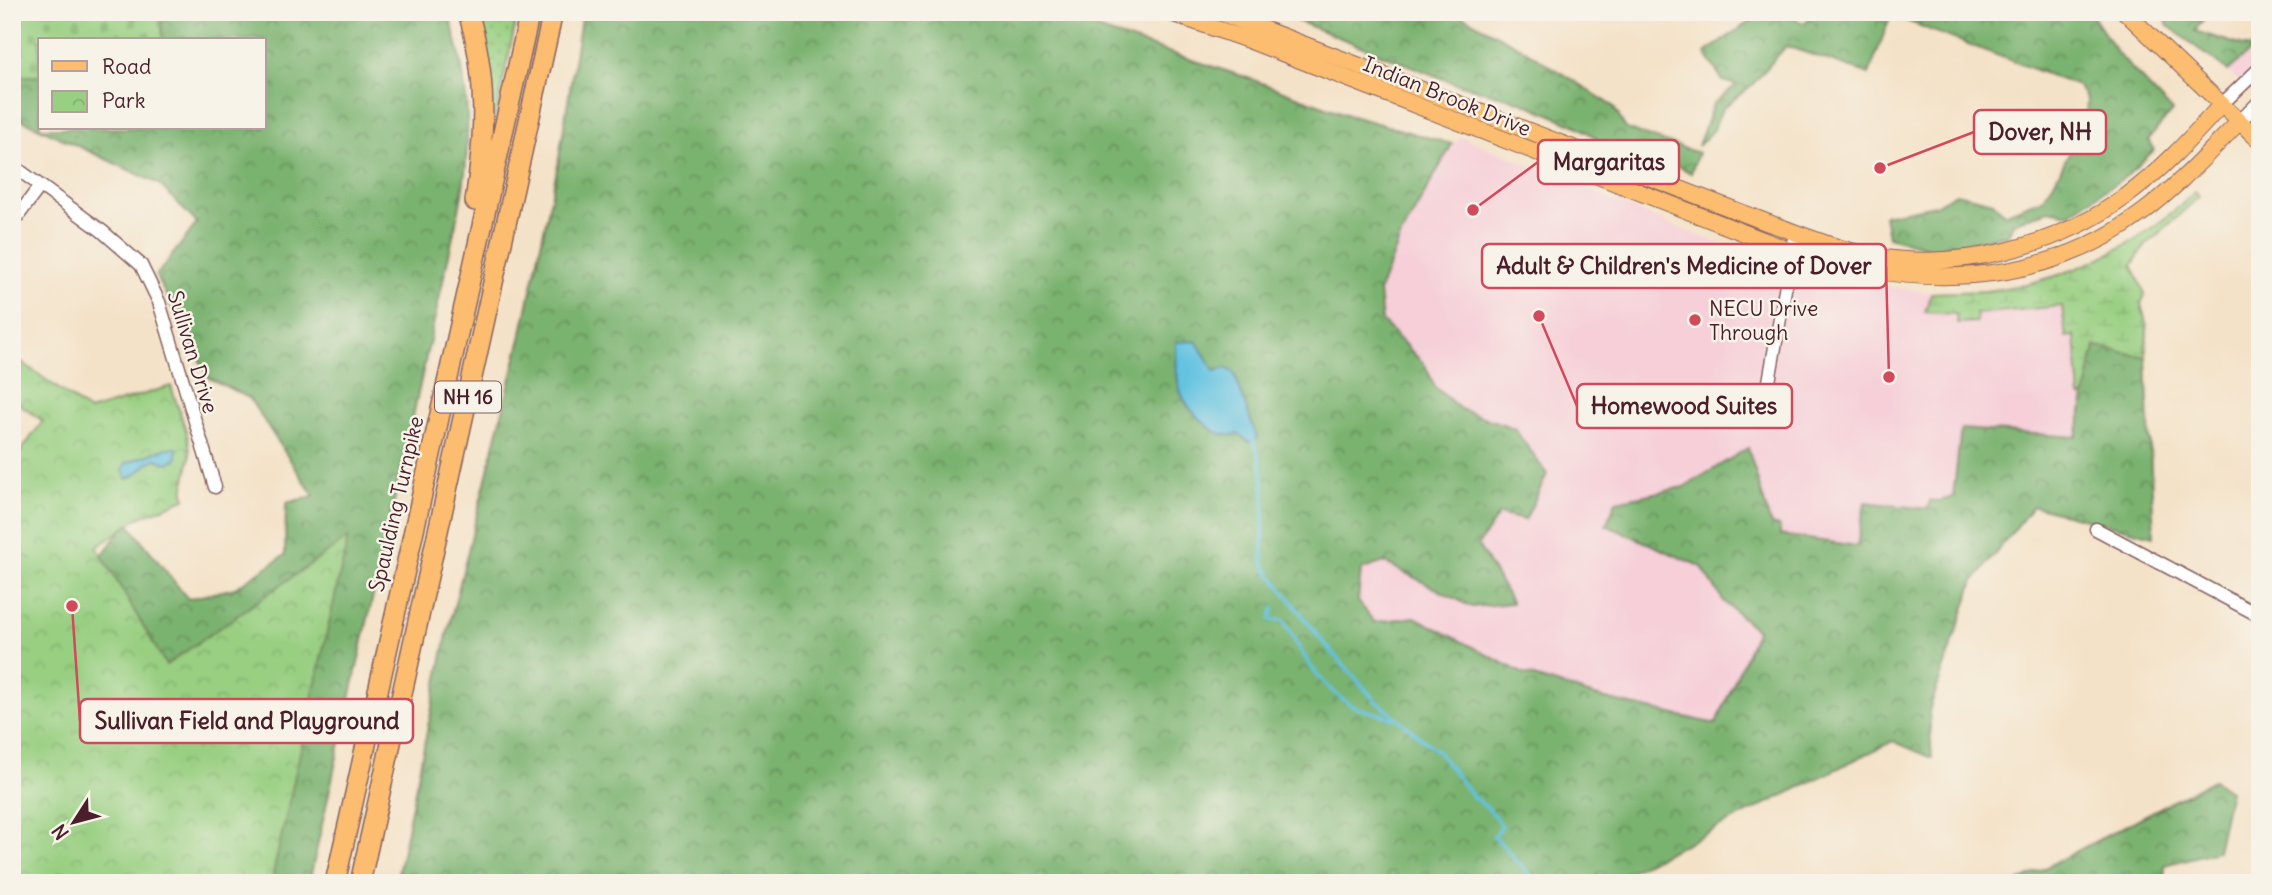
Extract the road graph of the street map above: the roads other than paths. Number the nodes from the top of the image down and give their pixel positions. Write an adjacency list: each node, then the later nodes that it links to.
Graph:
1 (468, 12): 17 (highway)
2 (530, 12): 17 (highway, Spaulding Turnpike / NH 16)
3 (553, 12): 23 (highway, NH 16)
4 (1168, 12): 16 (main road, Indian Brook Drive)
5 (1219, 12): 15 (main road, Indian Brook Drive)
6 (2125, 12): 9 (main road)
7 (2260, 68): 9 (street)
8 (2260, 102): 10 (street)
9 (2221, 105): 10 (main road); 15 (main road, Indian Brook Drive)
10 (2239, 122): 11 (main road); 16 (main road, Indian Brook Drive)
11 (2260, 141)
12 (12, 165): 13 (street, Sullivan Drive)
13 (40, 187): 14 (street); 19 (street, Sullivan Drive)
14 (12, 224)
15 (1796, 232): 16 (street)
16 (1791, 251): 18 (street)
17 (472, 271): 22 (highway, Spaulding Turnpike / NH 16)
18 (1665, 410)
19 (215, 487)
20 (2096, 529): 21 (street)
21 (2260, 616)
22 (335, 883)
23 (360, 883)

